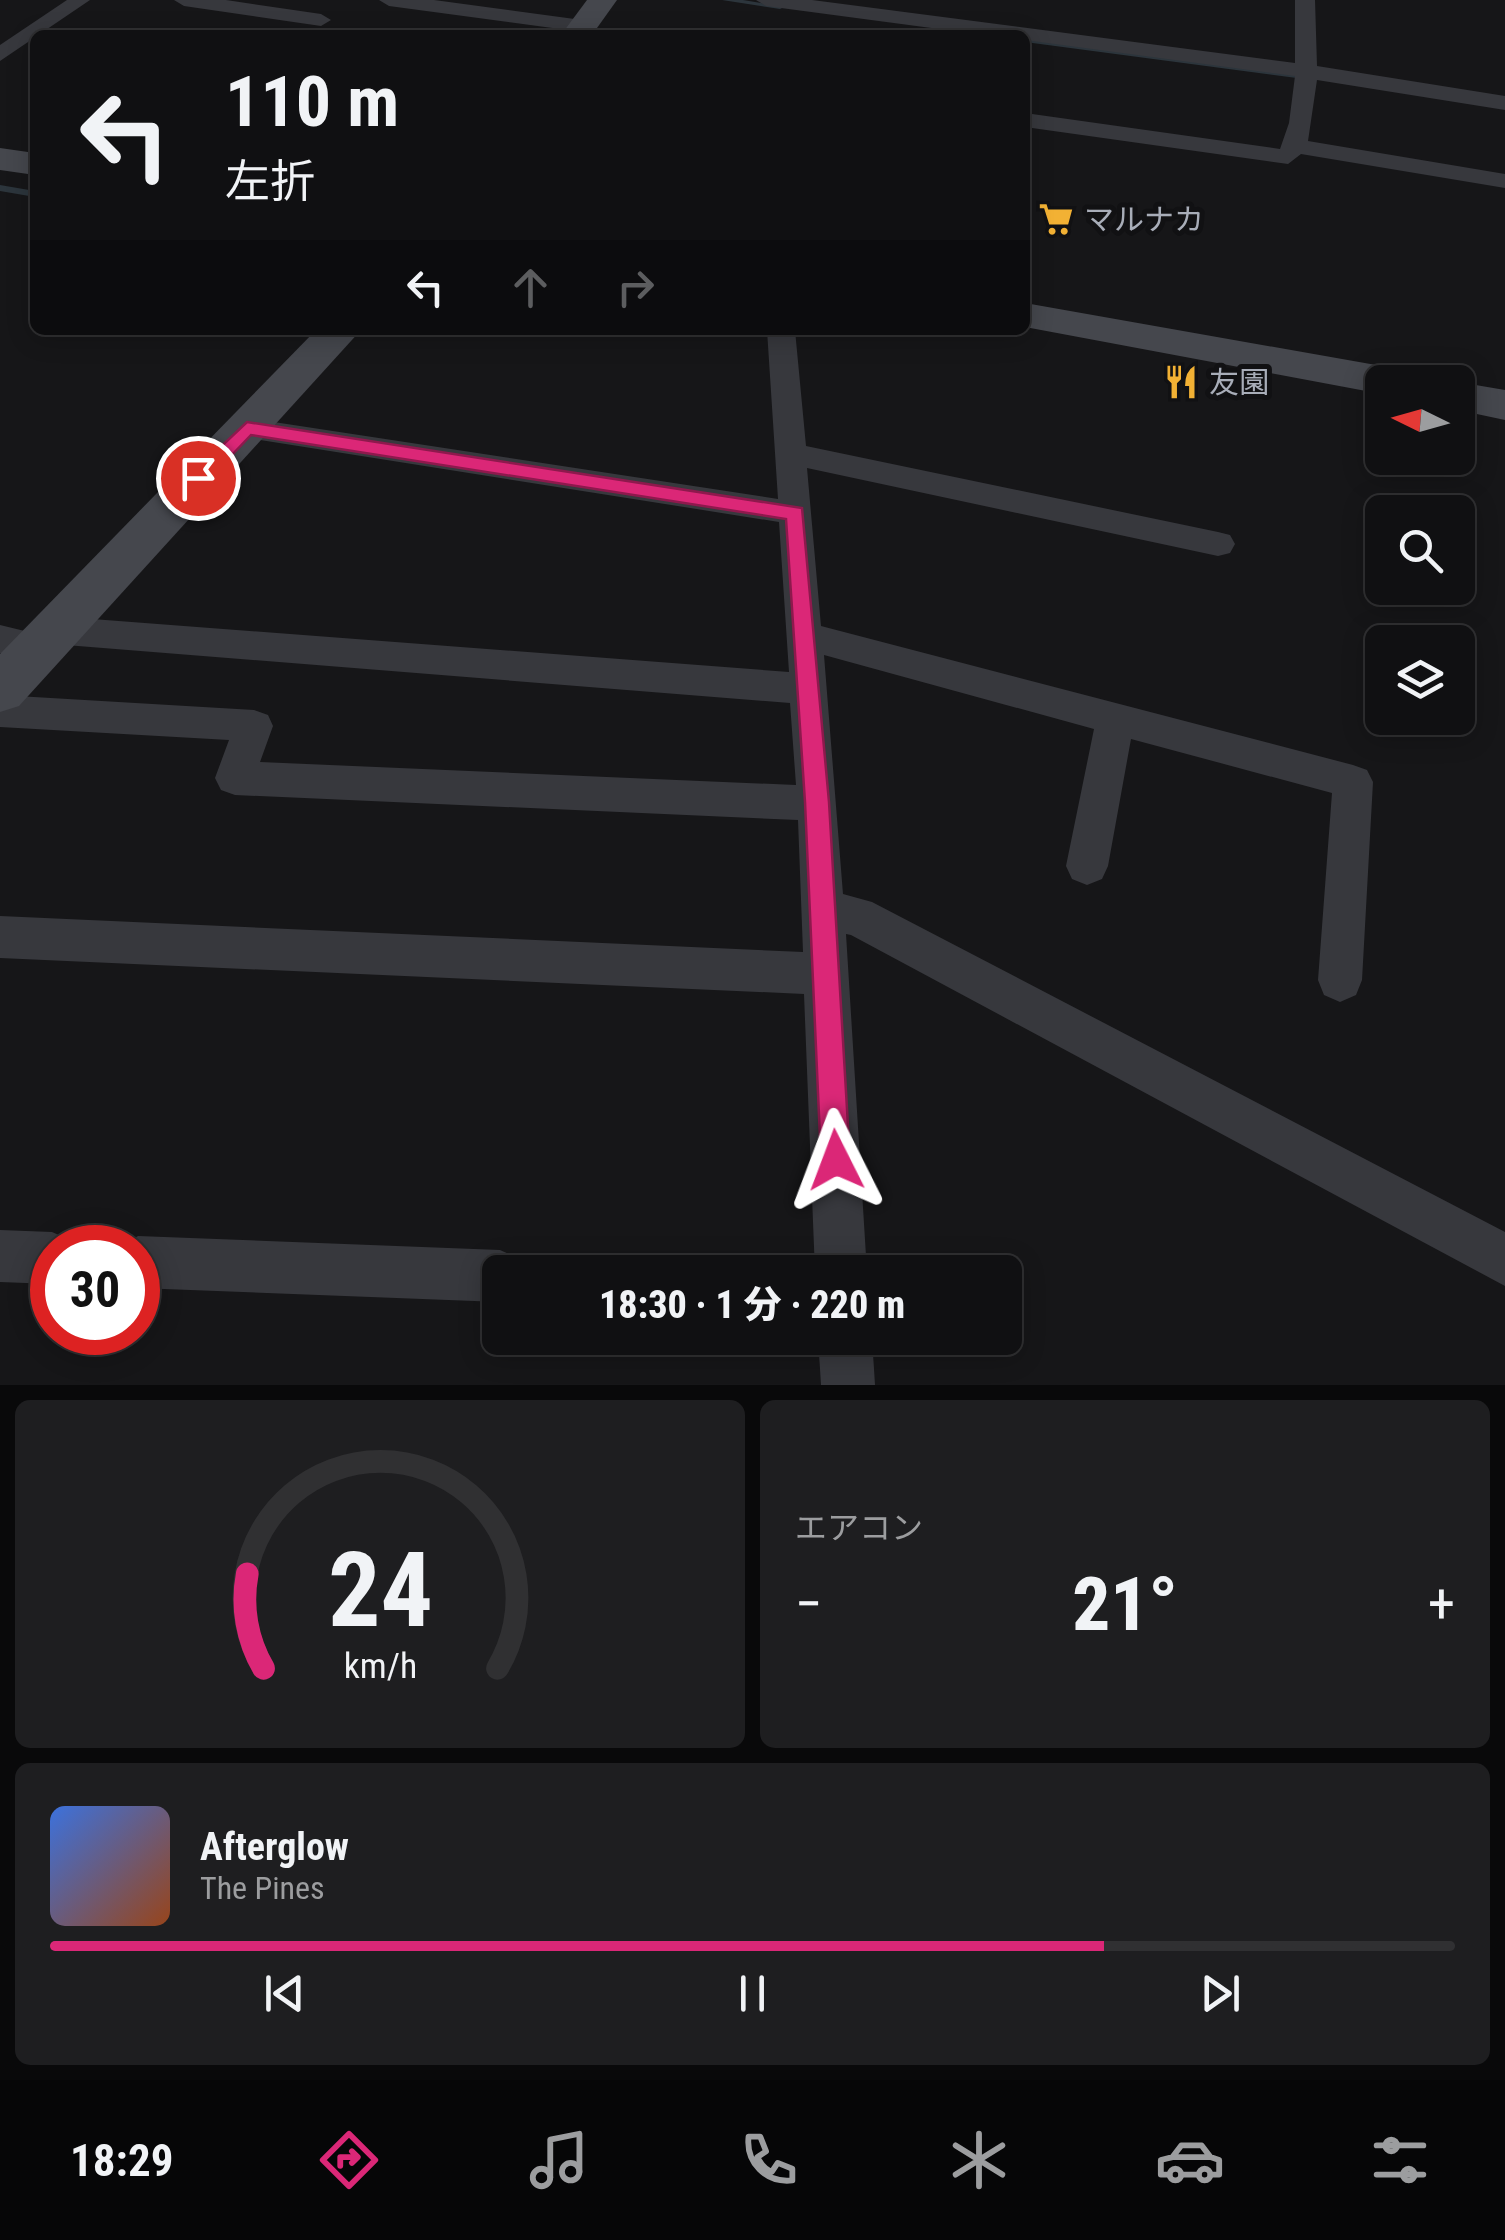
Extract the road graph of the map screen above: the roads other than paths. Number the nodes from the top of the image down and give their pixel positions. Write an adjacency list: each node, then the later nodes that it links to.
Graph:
1 (80, 0): 12 (street)
2 (184, 0): 8 (street)
3 (388, 0): 13 (street)
4 (602, 0): 14 (main road)
5 (766, 0): 15 (street)
6 (930, 0): 9 (street)
7 (1305, 0): 19 (street)
8 (321, 20)
9 (1088, 20)
10 (0, 26): 11 (street)
11 (30, 30)
12 (36, 30)
13 (573, 30)
14 (580, 30)
15 (982, 30)
16 (30, 34): 18 (street)
17 (1030, 37): 19 (street)
18 (0, 55)
19 (1305, 75): 20 (street); 22 (street)
20 (1499, 109)
21 (1030, 121): 22 (street)
22 (1295, 146): 25 (street)
23 (0, 159): 24 (main road)
24 (30, 163)
25 (1505, 181)
26 (1030, 316): 29 (main road)
27 (335, 335): 32 (main road)
28 (781, 335): 33 (street)
29 (1365, 376)
30 (1475, 399): 31 (main road)
31 (1505, 405)
32 (247, 428): 34 (street); 37 (main road)
33 (791, 454): 34 (street); 35 (street)
34 (795, 513): 36 (street)
35 (1218, 544)
36 (804, 636): 38 (street); 41 (street)
37 (30, 639): 38 (street); 39 (main road)
38 (808, 689): 42 (street)
39 (0, 690)
40 (0, 711): 42 (street)
41 (1115, 719): 43 (street); 47 (street)
42 (817, 802): 44 (street)
43 (1087, 866)
44 (823, 911): 46 (street); 51 (street)
45 (0, 937): 46 (street)
46 (826, 974): 48 (street)
47 (1340, 980)
48 (840, 1255)
49 (0, 1256): 50 (street)
50 (30, 1257)
51 (1505, 1260)
52 (160, 1263): 53 (street)
53 (482, 1275)
54 (846, 1355): 55 (street)
55 (848, 1385)

